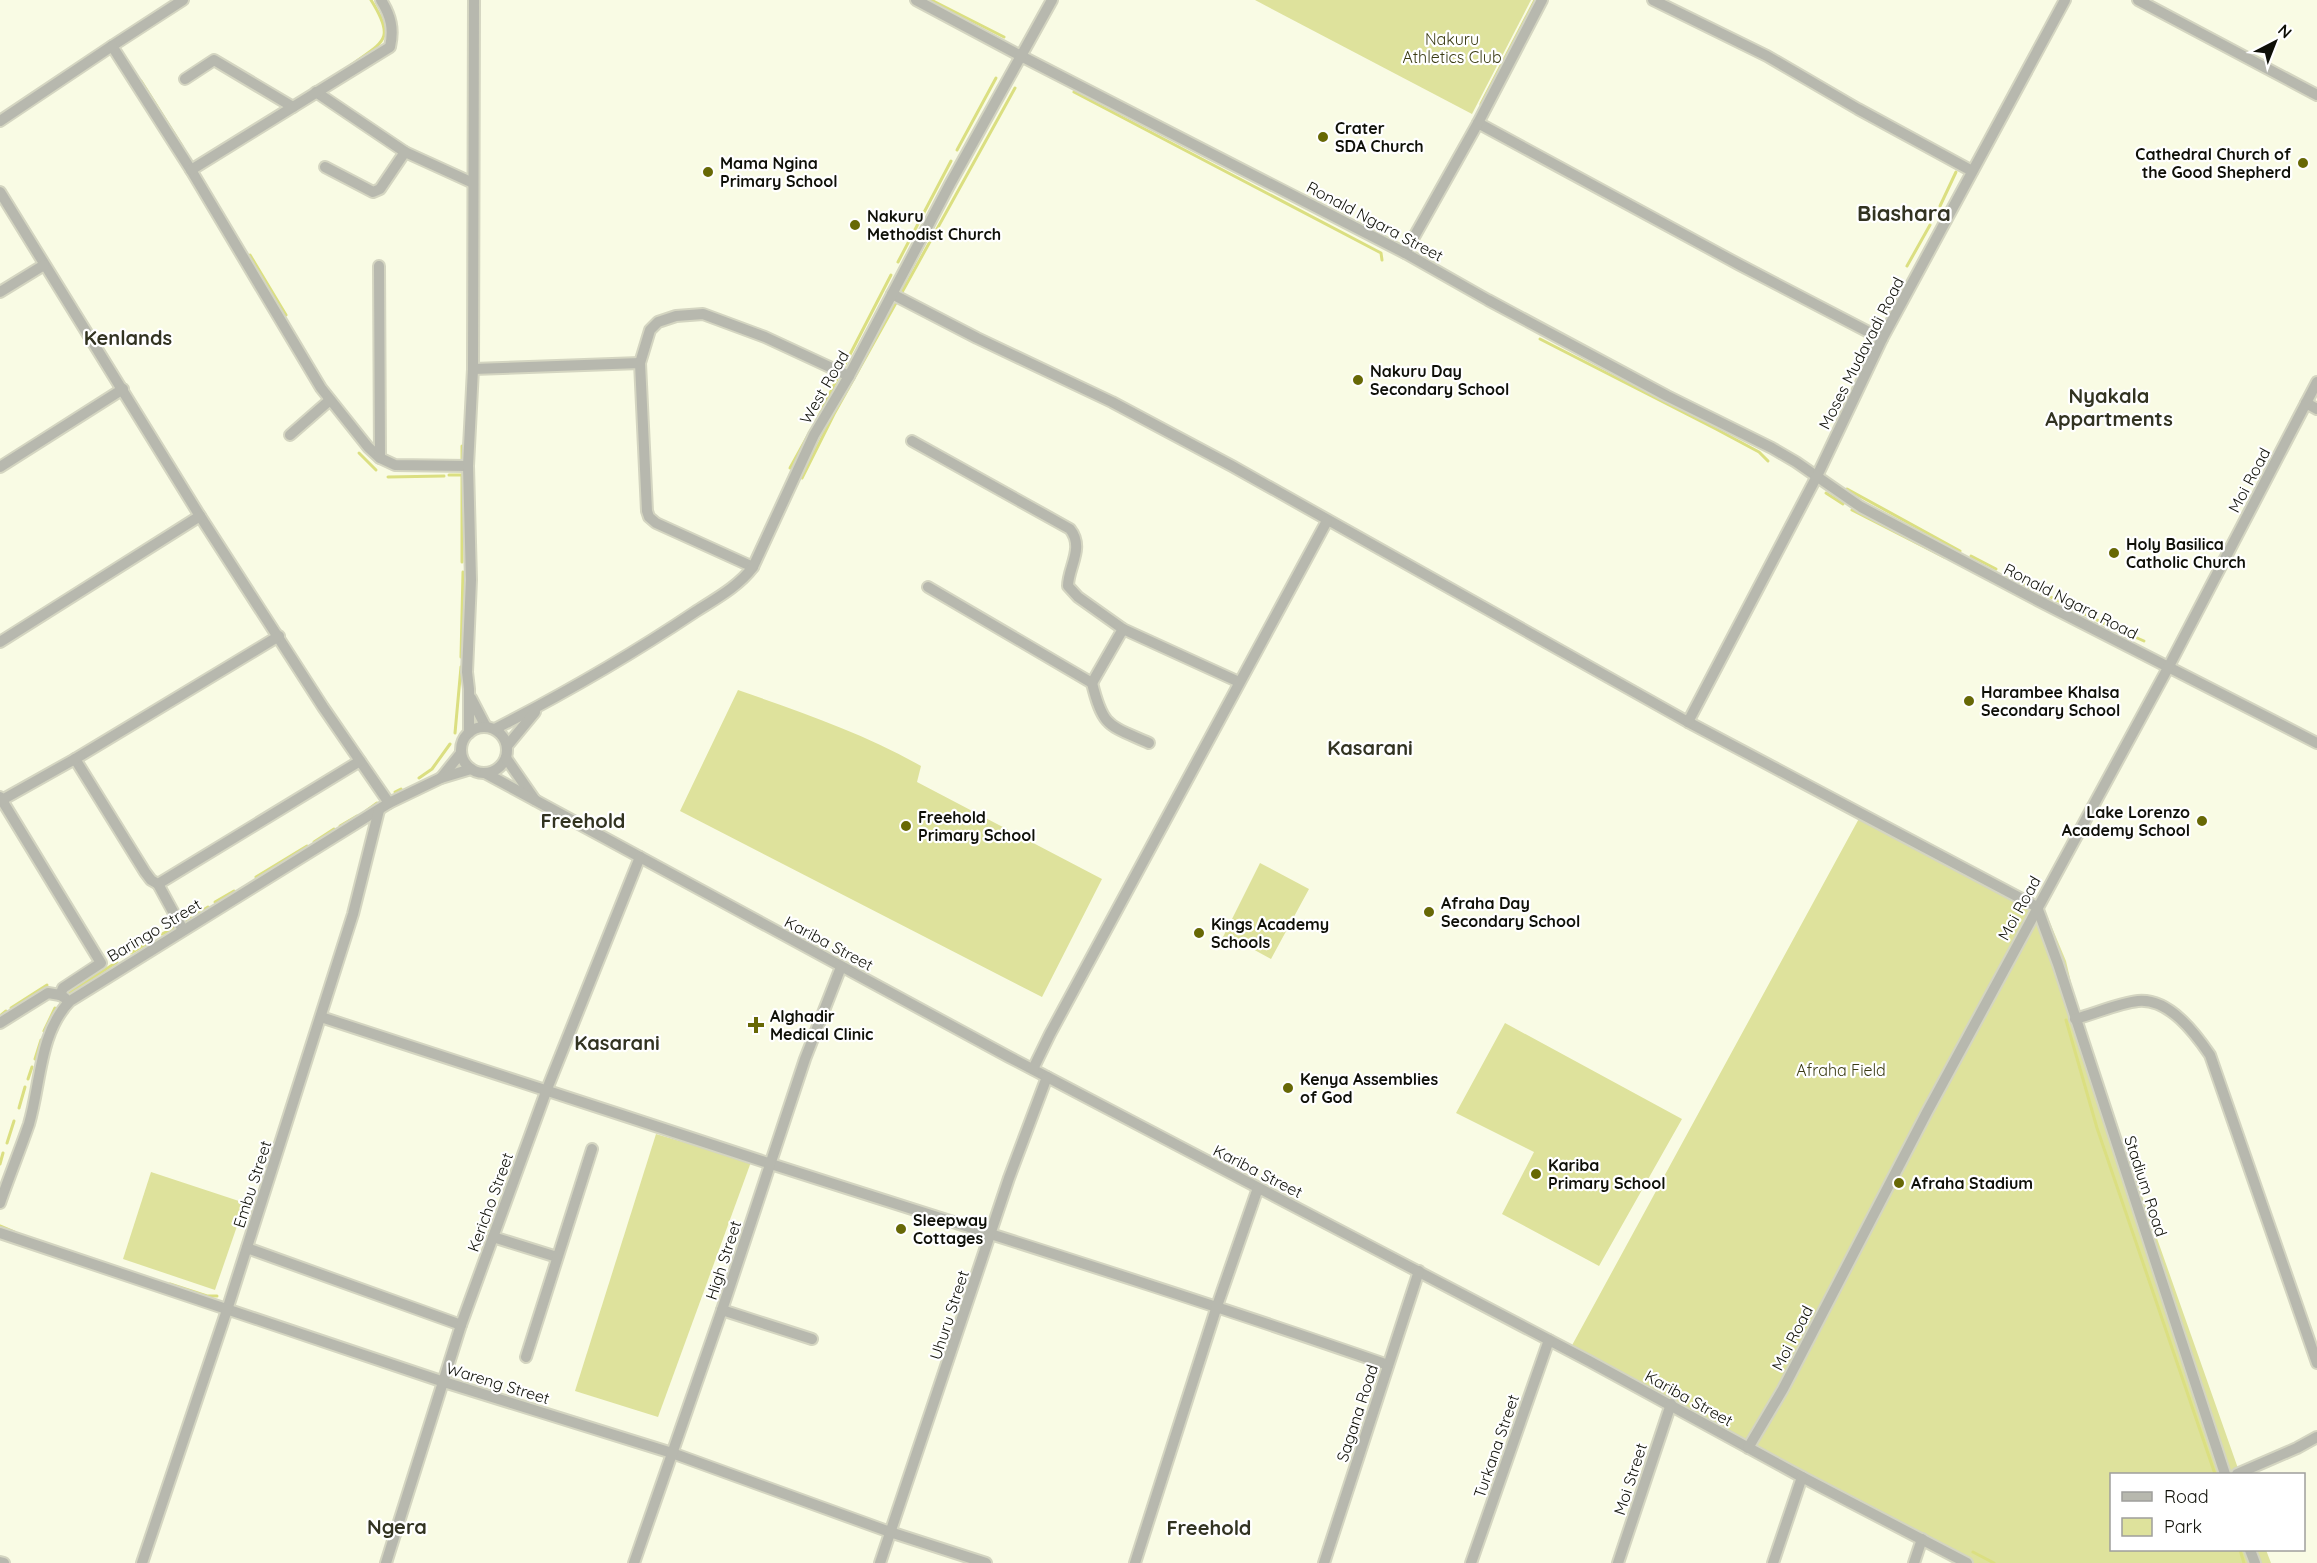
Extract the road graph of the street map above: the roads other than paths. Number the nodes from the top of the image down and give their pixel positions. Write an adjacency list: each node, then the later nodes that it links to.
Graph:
1 (183, 0): 10 (street)
2 (381, 0): 13 (street)
3 (474, 0): 22 (street)
4 (916, 0): 11 (street, Ronald Ngara Street)
5 (1052, 0): 11 (street, West Road)
6 (1542, 0): 17 (street)
7 (1653, 0): 21 (street)
8 (2065, 0): 21 (street, Moses Mudavadi Road)
9 (2138, 0): 14 (street)
10 (112, 46): 16 (street); 20 (street)
11 (1021, 56): 24 (street, Ronald Ngara Street); 28 (street, West Road)
12 (185, 79): 15 (street)
13 (316, 92): 15 (street); 18 (street)
14 (2317, 95)
15 (293, 107): 20 (street)
16 (0, 121)
17 (1478, 123): 24 (street); 29 (street)
18 (405, 152): 19 (street); 22 (street)
19 (325, 167)
20 (191, 170): 35 (street)
21 (1972, 171): 29 (street, Moses Mudavadi Road)
22 (473, 183): 31 (street)
23 (0, 192): 25 (street)
24 (1406, 253): 43 (street, Ronald Ngara Street)
25 (44, 265): 27 (street); 34 (street)
26 (379, 266): 40 (street)
27 (0, 292)
28 (892, 294): 32 (street, West Road); 45 (street)
29 (1882, 339): 43 (street, Moses Mudavadi Road)
30 (640, 363): 31 (street); 32 (street); 46 (street)
31 (472, 369): 41 (street)
32 (849, 376): 46 (street, West Road)
33 (2317, 382): 36 (street, Moi Road)
34 (123, 389): 42 (street); 44 (street)
35 (330, 400): 38 (street); 40 (street)
36 (2306, 403): 37 (street); 51 (street, Moi Road)
37 (2317, 409)
38 (290, 435)
39 (912, 441): 48 (street)
40 (380, 458): 41 (street)
41 (468, 466): 54 (street)
42 (0, 467)
43 (1817, 476): 51 (street, Ronald Ngara Road); 56 (street, Moses Mudavadi Road)
44 (200, 516): 49 (street); 50 (street)
45 (1327, 521): 52 (street); 56 (street)
46 (753, 567): 55 (street, West Road)
47 (928, 587): 53 (street)
48 (1123, 629): 52 (street); 53 (street)
49 (279, 636): 64 (street); 65 (street)
50 (0, 642)
51 (2168, 668): 60 (street, Ronald Ngara Road); 75 (street, Moi Road)
52 (1239, 682): 82 (street)
53 (1092, 683): 59 (street)
54 (469, 695): 57 (street); 58 (street)
55 (539, 707): 57 (street, West Road); 61 (street, West Road)
56 (1688, 722): 75 (street)
57 (490, 728): 58 (street); 61 (street)
58 (469, 733): 62 (street)
59 (1149, 743)
60 (2317, 743)
61 (507, 746): 63 (street)
62 (461, 753): 66 (street); 68 (street, Baringo Street)
63 (506, 758): 67 (street); 71 (street)
64 (75, 759): 69 (street); 74 (street)
65 (360, 761): 70 (street); 74 (street)
66 (471, 769): 67 (street); 68 (street, Baringo Street)
67 (485, 773): 71 (street, Kariba Street)
68 (441, 778): 70 (street, Baringo Street)
69 (1, 799): 78 (street)
70 (389, 803): 72 (street, Baringo Street)
71 (537, 803): 73 (street, Kariba Street)
72 (379, 810): 76 (street, Baringo Street); 79 (street, Embu Street)
73 (640, 857): 77 (street, Kariba Street); 84 (street, Kericho Street)
74 (158, 884): 76 (street)
75 (2037, 907): 80 (street, Stadium Road); 107 (street, Moi Road)
76 (183, 930): 78 (street, Baringo Street)
77 (841, 967): 82 (street, Kariba Street); 86 (street, High Street)
78 (65, 998): 81 (street); 88 (street, Baringo Street)
79 (321, 1017): 84 (street); 92 (street, Embu Street)
80 (2075, 1019): 102 (street); 109 (street, Stadium Road)
81 (0, 1023)
82 (1033, 1070): 83 (street, Kariba Street)
83 (1047, 1077): 87 (street, Kariba Street); 90 (street, Uhuru Street)
84 (547, 1089): 86 (street); 91 (street, Kericho Street)
85 (592, 1149): 93 (street)
86 (770, 1163): 90 (street); 97 (street, High Street)
87 (1258, 1188): 94 (street, Kariba Street); 95 (street)
88 (0, 1203)
89 (0, 1233): 96 (street, Wareng Street)
90 (991, 1234): 95 (street); 112 (street, Uhuru Street)
91 (494, 1237): 93 (street); 98 (street, Kericho Street)
92 (247, 1248): 96 (street, Embu Street); 98 (street)
93 (557, 1257): 101 (street)
94 (1419, 1271): 100 (street, Kariba Street); 103 (street, Sagana Road)
95 (1216, 1306): 103 (street); 119 (street)
96 (227, 1310): 104 (street, Wareng Street); 114 (street, Embu Street)
97 (722, 1310): 99 (street); 108 (street, High Street)
98 (461, 1325): 104 (street, Kericho Street)
99 (812, 1339)
100 (1549, 1340): 105 (street, Kariba Street); 121 (street, Turkana Street)
101 (526, 1357)
102 (2317, 1363)
103 (1388, 1365): 120 (street, Sagana Road)
104 (444, 1382): 108 (street, Wareng Street); 115 (street, Kericho Street)
105 (1671, 1404): 107 (street, Kariba Street); 122 (street, Moi Street)
106 (2317, 1437): 110 (street)
107 (1748, 1448): 111 (street, Kariba Street)
108 (672, 1454): 112 (street, Wareng Street); 116 (street, High Street)
109 (2225, 1473)
110 (2239, 1473)
111 (1803, 1477): 113 (street, Kariba Street); 123 (street)
112 (890, 1532): 117 (street, Uhuru Street); 118 (street, Wareng Street)
113 (1922, 1539): 124 (street); 125 (street, Kariba Street)
114 (142, 1563)
115 (386, 1563)
116 (634, 1563)
117 (880, 1563)
118 (986, 1563)
119 (1135, 1563)
120 (1323, 1563)
121 (1471, 1563)
122 (1618, 1563)
123 (1773, 1563)
124 (1914, 1563)
125 (1967, 1563)

